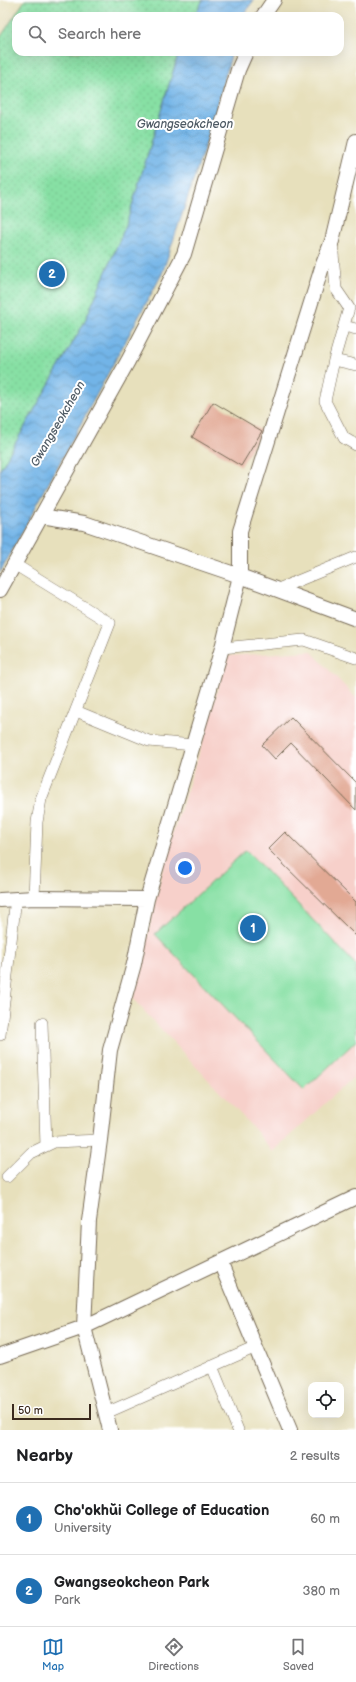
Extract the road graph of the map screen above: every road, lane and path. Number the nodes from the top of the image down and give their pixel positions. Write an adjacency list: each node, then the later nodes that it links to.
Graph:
1 (274, 0): 2 (street)
2 (266, 12)
3 (244, 56): 12 (street)
4 (356, 141): 5 (street)
5 (352, 177): 6 (street)
6 (332, 241): 7 (street); 15 (street)
7 (344, 326): 8 (street); 9 (street)
8 (356, 329)
9 (334, 360): 10 (street); 11 (street)
10 (356, 365)
11 (356, 444)
12 (41, 516): 14 (street); 15 (street)
13 (356, 558): 16 (street)
14 (14, 564): 17 (street); 23 (street)
15 (240, 576): 16 (street); 21 (street)
16 (278, 589): 18 (street)
17 (0, 590)
18 (339, 612): 19 (street); 20 (street)
19 (356, 614)
20 (356, 619)
21 (222, 648): 22 (street); 24 (street)
22 (356, 658)
23 (76, 711): 24 (street); 26 (street)
24 (193, 745): 27 (street)
25 (16, 898): 26 (street); 28 (street); 30 (street)
26 (34, 898): 27 (street)
27 (147, 899): 31 (street)
28 (0, 900)
29 (42, 1023): 32 (street)
30 (0, 1035)
31 (100, 1140): 32 (street); 36 (street)
32 (46, 1146): 33 (street)
33 (7, 1177)
34 (356, 1197): 35 (street)
35 (220, 1262): 36 (street); 37 (street)
36 (84, 1327): 38 (street); 40 (street)
37 (256, 1347): 39 (street); 43 (street)
38 (0, 1356)
39 (212, 1366): 40 (street); 42 (street)
40 (106, 1413): 41 (street)
41 (110, 1430)
42 (238, 1430)
43 (290, 1430)

